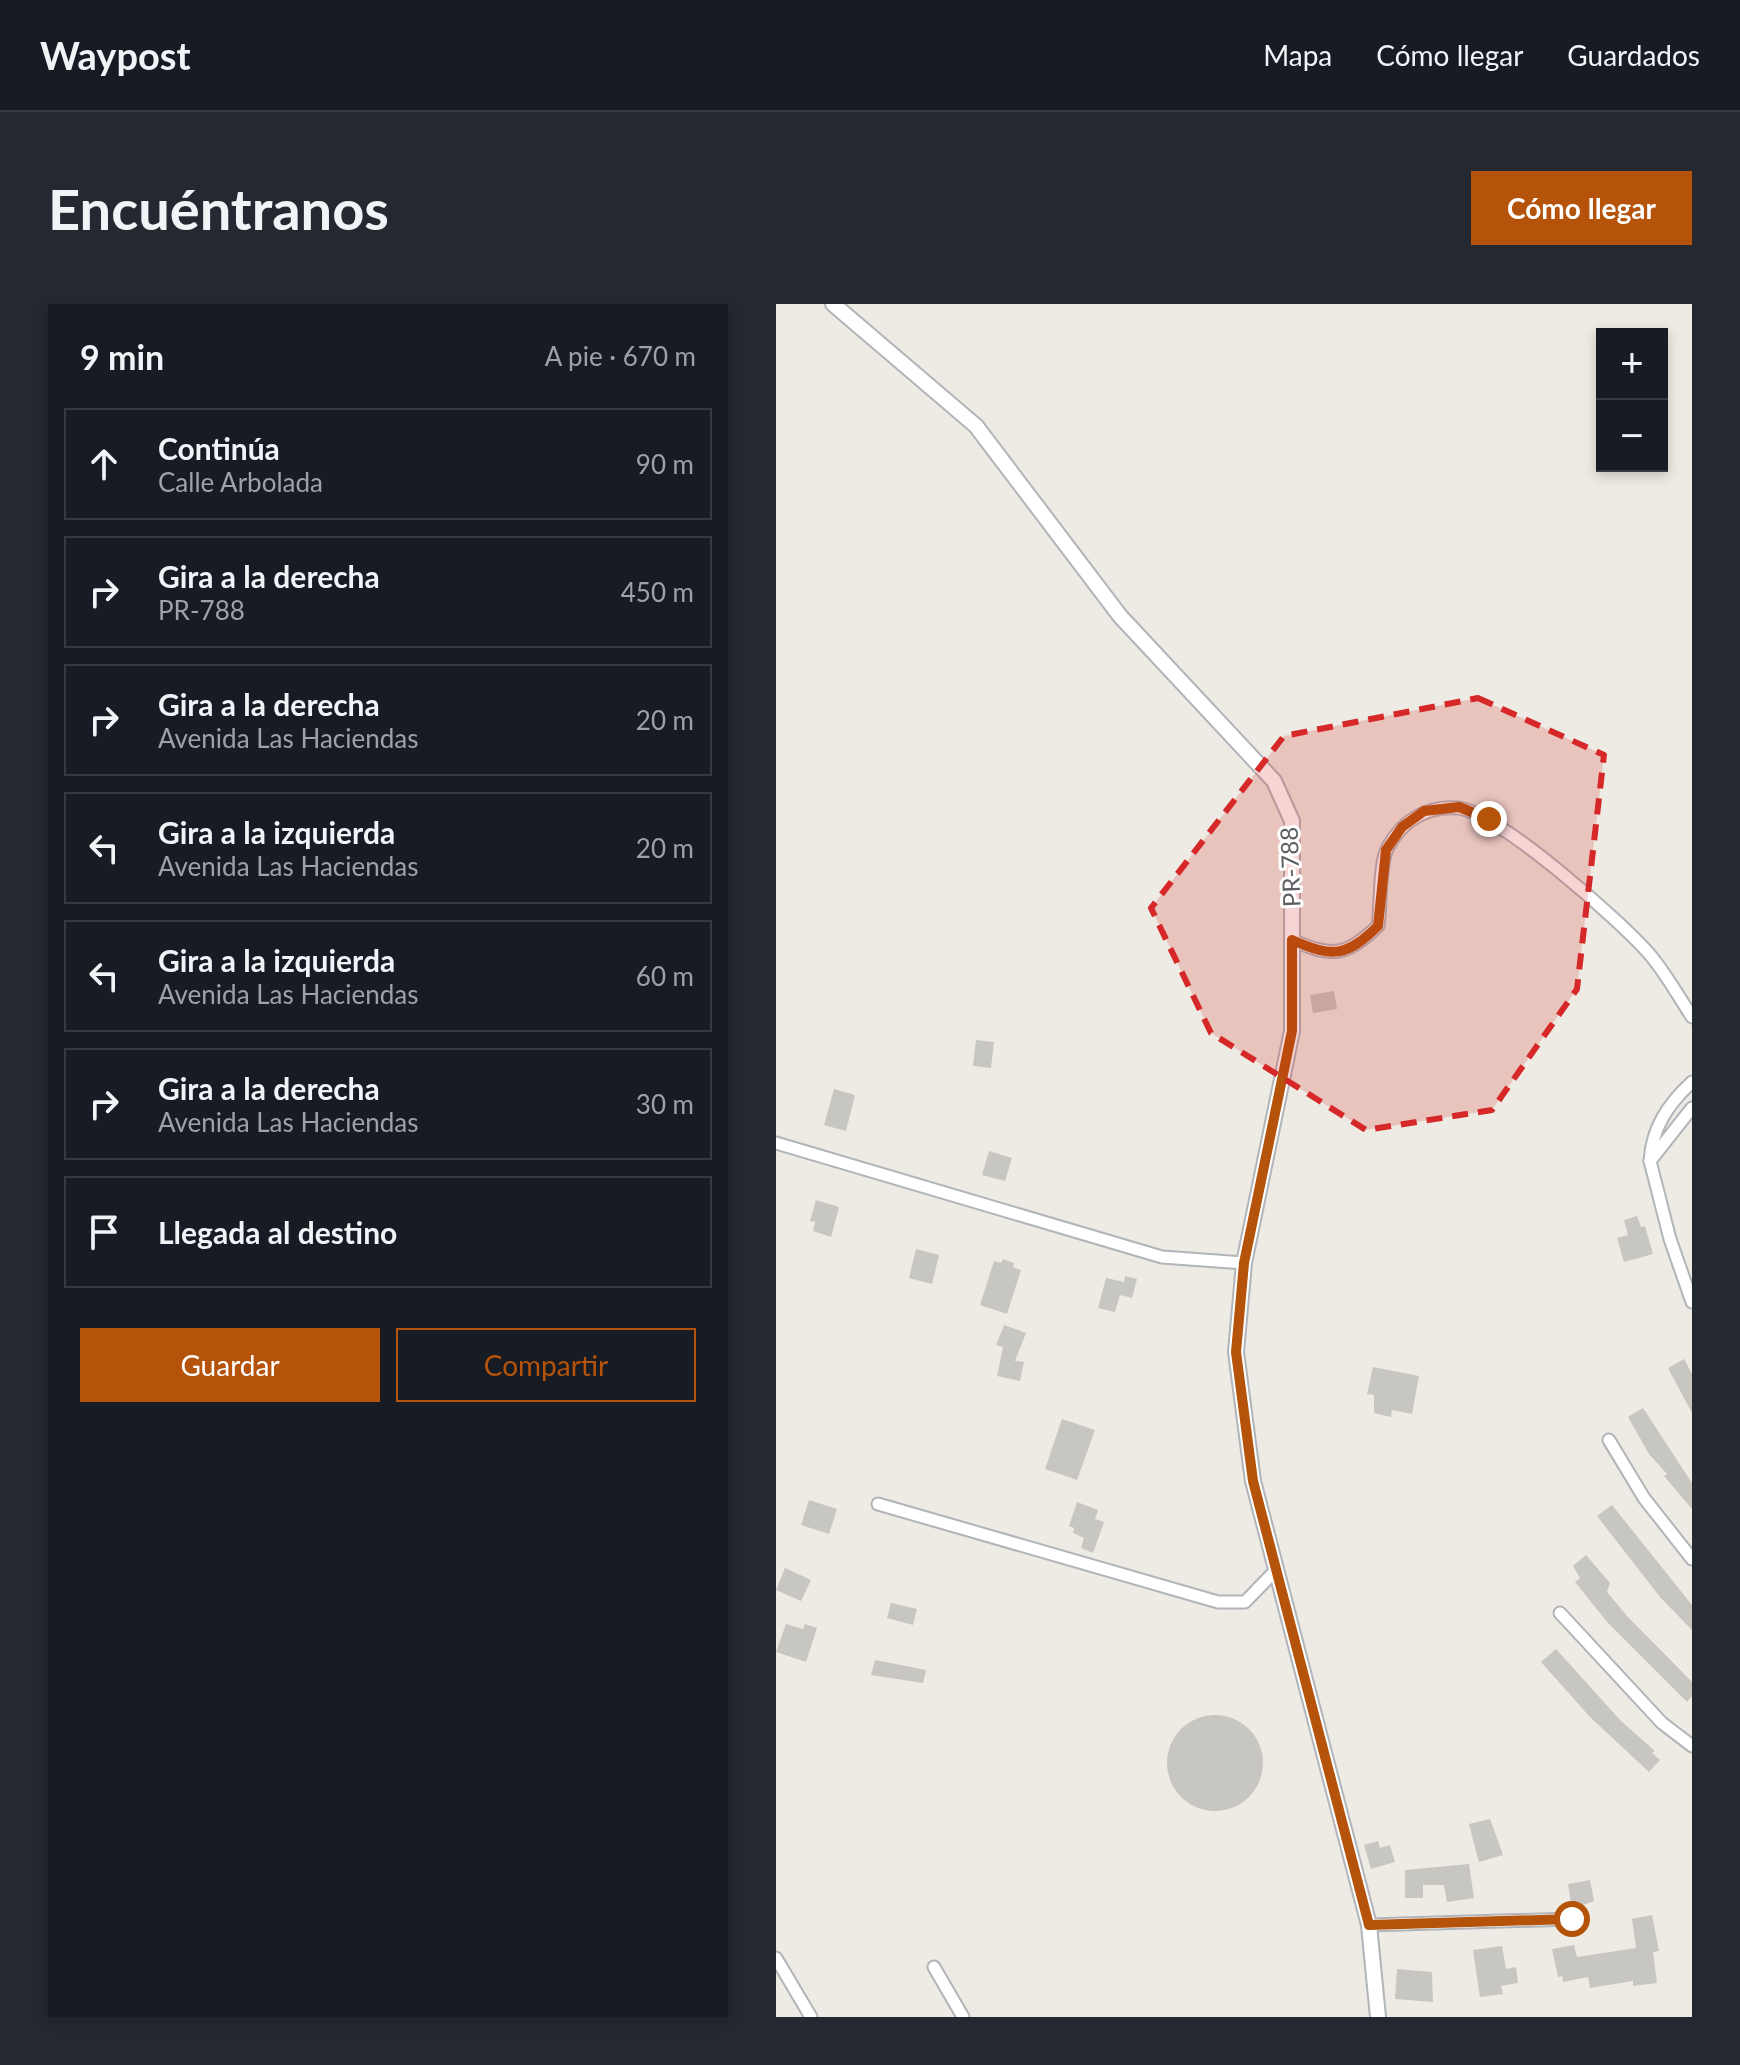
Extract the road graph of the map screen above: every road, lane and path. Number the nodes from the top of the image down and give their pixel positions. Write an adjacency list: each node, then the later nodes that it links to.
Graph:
1 (833, 304): 2 (street, PR-788 / PR-788)
2 (1292, 940): 3 (street); 10 (street, PR-788 / PR-788)
3 (1692, 1017)
4 (1692, 1082): 6 (street)
5 (1692, 1108): 7 (street)
6 (1659, 1123): 7 (street); 9 (street)
7 (1671, 1131): 9 (street)
8 (776, 1143): 10 (street)
9 (1650, 1161): 11 (street)
10 (1244, 1263): 15 (street, PR-788 / PR-788)
11 (1692, 1302)
12 (1609, 1440): 14 (street)
13 (878, 1504): 15 (street)
14 (1692, 1559)
15 (1276, 1570): 19 (street, PR-788 / PR-788)
16 (1560, 1613): 17 (street)
17 (1692, 1746)
18 (1572, 1919): 19 (street)
19 (1369, 1925): 24 (street, PR-788 / PR-788)
20 (776, 1958): 22 (street)
21 (934, 1967): 23 (street)
22 (811, 2017)
23 (963, 2017)
24 (1378, 2017)

